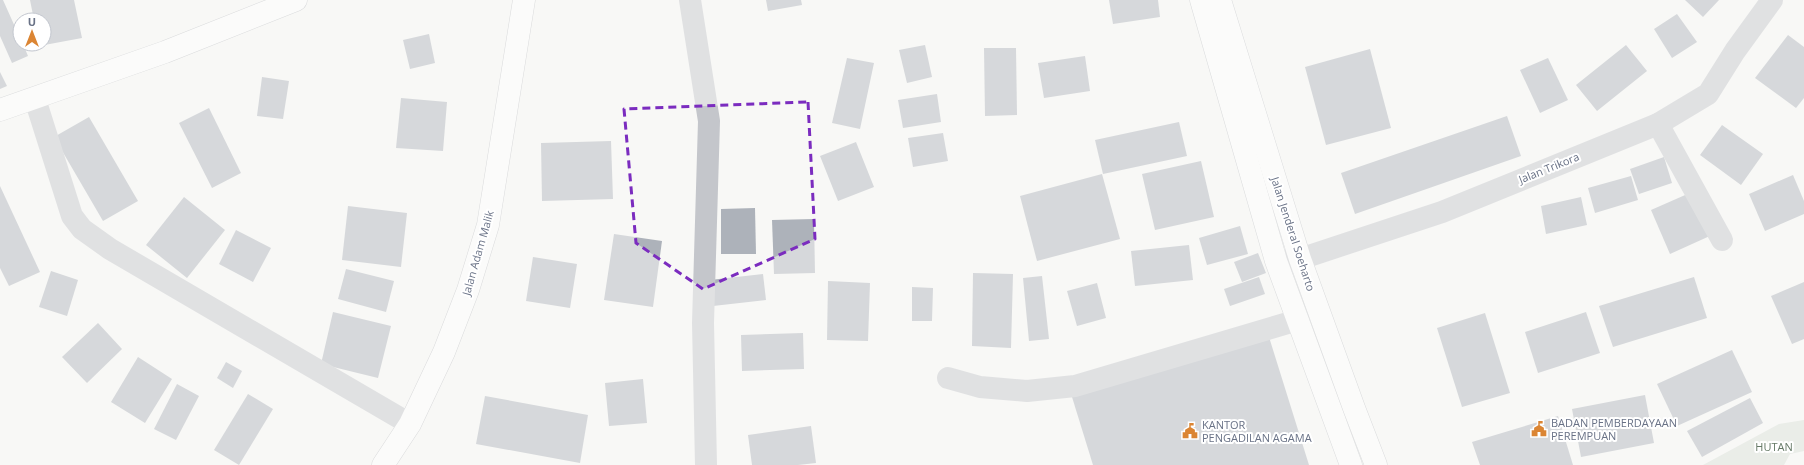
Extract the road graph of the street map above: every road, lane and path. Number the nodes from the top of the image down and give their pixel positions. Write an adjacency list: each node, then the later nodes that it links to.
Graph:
1 (296, 0): 7 (main road)
2 (524, 0): 15 (main road, Jalan Adam Malik)
3 (690, 0): 17 (street)
4 (1201, 0): 12 (main road, Jalan Jenderal Soeharto)
5 (1220, 0): 11 (main road, Jalan Jenderal Soeharto)
6 (1772, 0): 9 (street, Jalan Trikora)
7 (35, 99): 8 (main road); 15 (street)
8 (0, 110)
9 (1658, 124): 10 (street); 11 (street, Jalan Trikora)
10 (1722, 240)
11 (1300, 259): 12 (street, Jalan Trikora); 19 (main road, Jalan Jenderal Soeharto)
12 (1276, 261): 13 (main road, Jalan Jenderal Soeharto)
13 (1298, 320): 14 (street); 18 (main road, Jalan Jenderal Soeharto)
14 (948, 378)
15 (410, 424): 16 (main road, Jalan Adam Malik)
16 (384, 465)
17 (706, 465)
18 (1351, 465)
19 (1376, 465)

